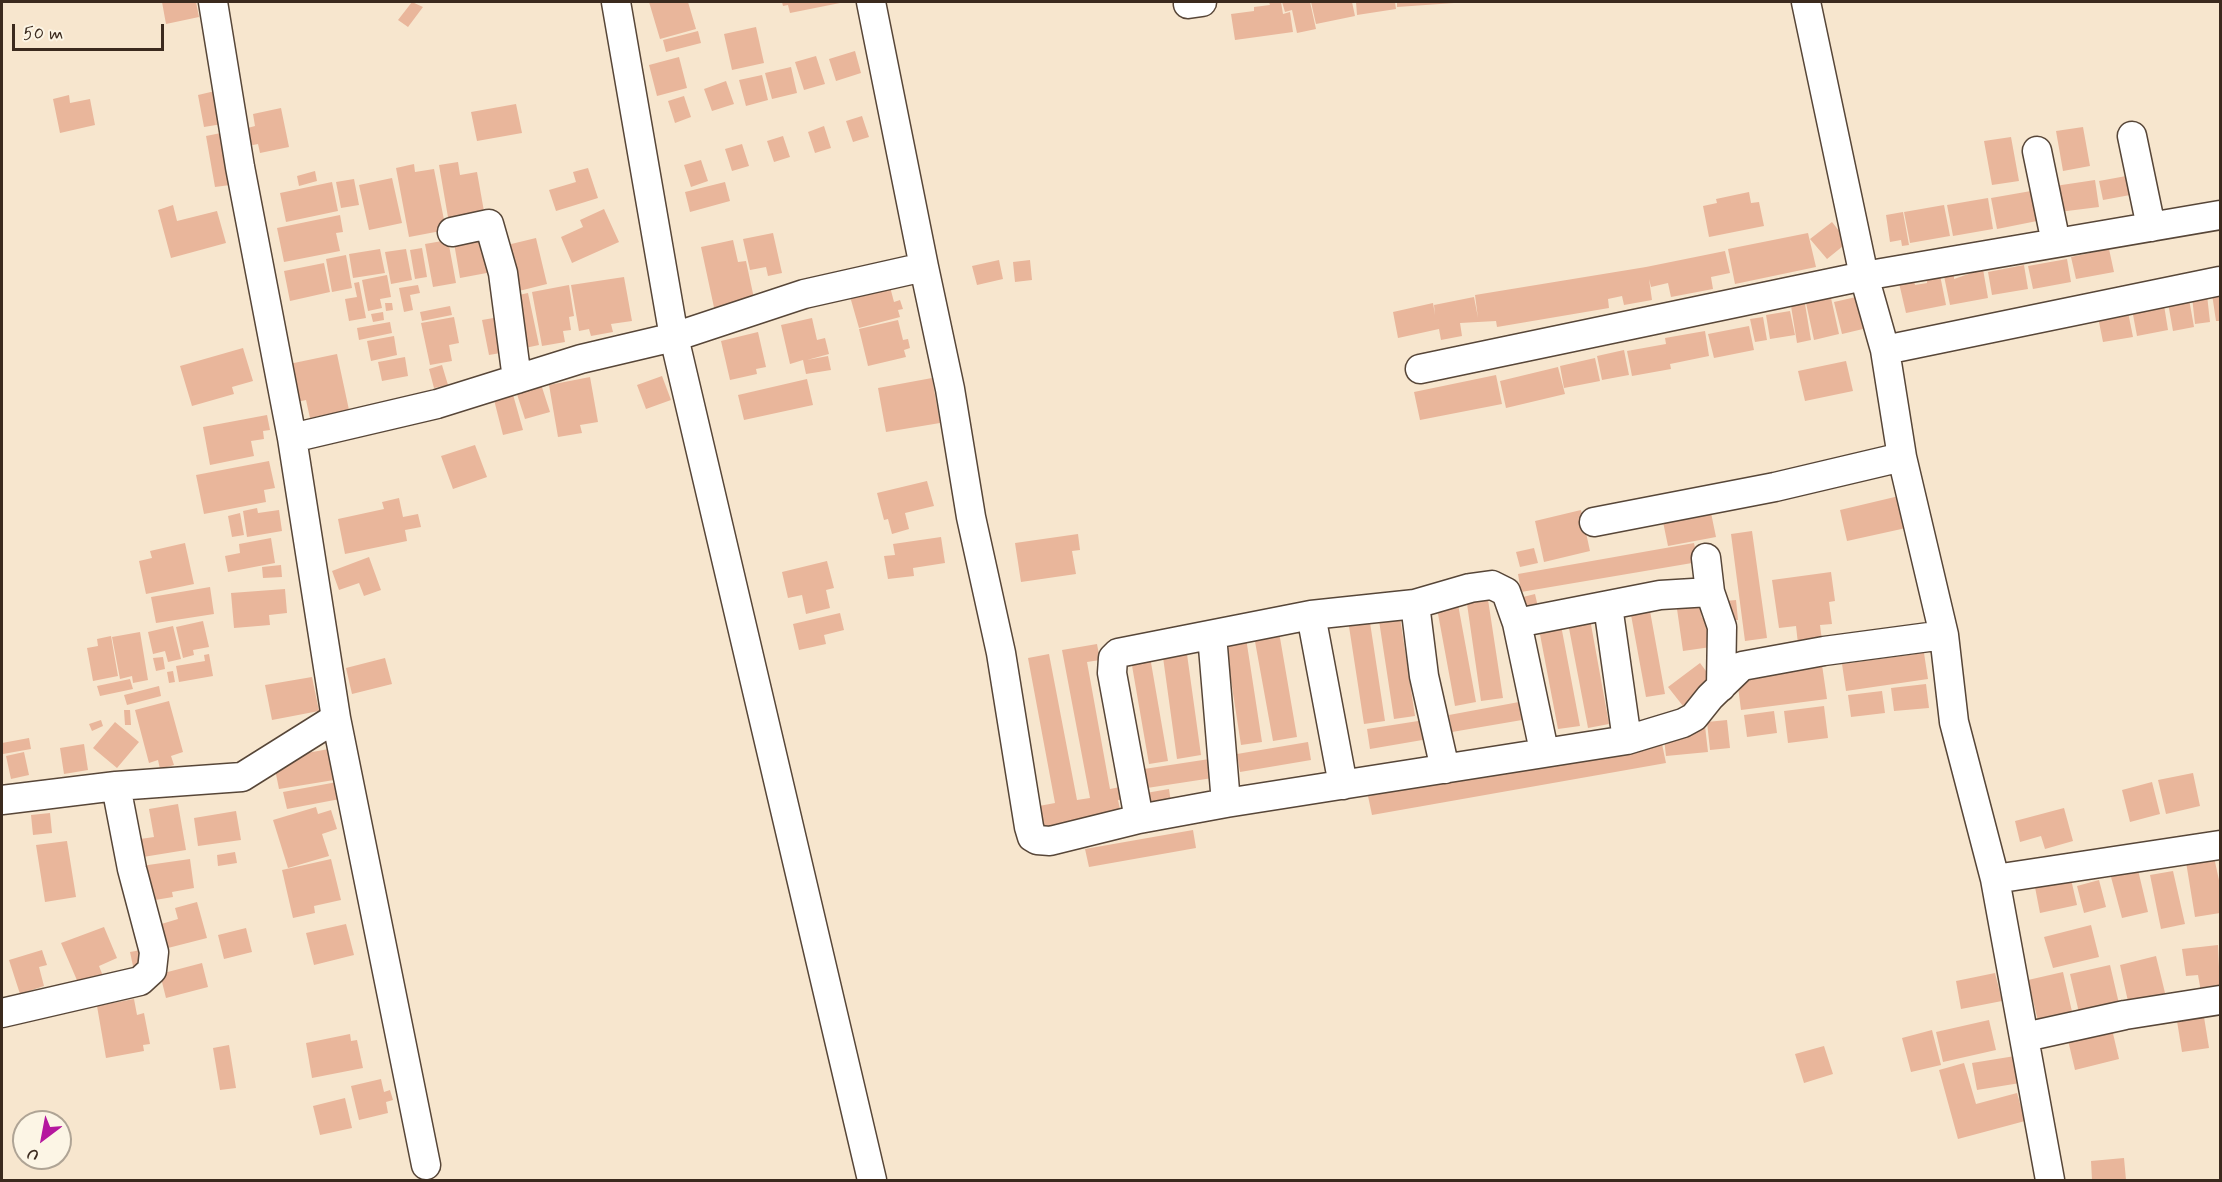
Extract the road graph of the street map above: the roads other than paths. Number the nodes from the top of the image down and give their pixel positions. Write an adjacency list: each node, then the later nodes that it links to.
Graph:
1 (213, 2): 18 (street)
2 (616, 2): 14 (street)
3 (871, 2): 11 (street)
4 (1806, 2): 12 (street)
5 (2132, 136): 8 (street)
6 (2037, 151): 10 (street)
7 (2220, 215): 8 (street)
8 (2151, 227): 10 (street)
9 (452, 232): 17 (street)
10 (2056, 243): 12 (street)
11 (924, 267): 14 (street); 38 (street)
12 (1864, 276): 15 (street); 16 (street)
13 (2220, 282): 15 (street)
14 (674, 337): 17 (street); 45 (street)
15 (1885, 350): 19 (street)
16 (1420, 369)
17 (517, 379): 18 (street)
18 (292, 438): 30 (street)
19 (1902, 457): 20 (street); 28 (street)
20 (1594, 522)
21 (1706, 558): 22 (street)
22 (1710, 592): 24 (street); 29 (street)
23 (1415, 604): 25 (street); 26 (street); 33 (street)
24 (1608, 606): 26 (street); 31 (street)
25 (1311, 615): 27 (street); 34 (street)
26 (1517, 623): 32 (street)
27 (1212, 635): 37 (street); 38 (street)
28 (1944, 635): 29 (street); 40 (street)
29 (1721, 687): 31 (street)
30 (336, 718): 35 (street); 44 (street)
31 (1628, 740): 32 (street)
32 (1544, 751): 33 (street)
33 (1445, 769): 34 (street)
34 (1343, 785): 37 (street)
35 (116, 786): 36 (street); 42 (street)
36 (2, 800)
37 (1226, 803): 38 (street)
38 (1139, 819)
39 (2220, 845): 40 (street)
40 (1995, 879): 43 (street)
41 (2220, 1000): 43 (street)
42 (2, 1013)
43 (2025, 1037): 46 (street)
44 (426, 1165)
45 (872, 1180)
46 (2050, 1180)

